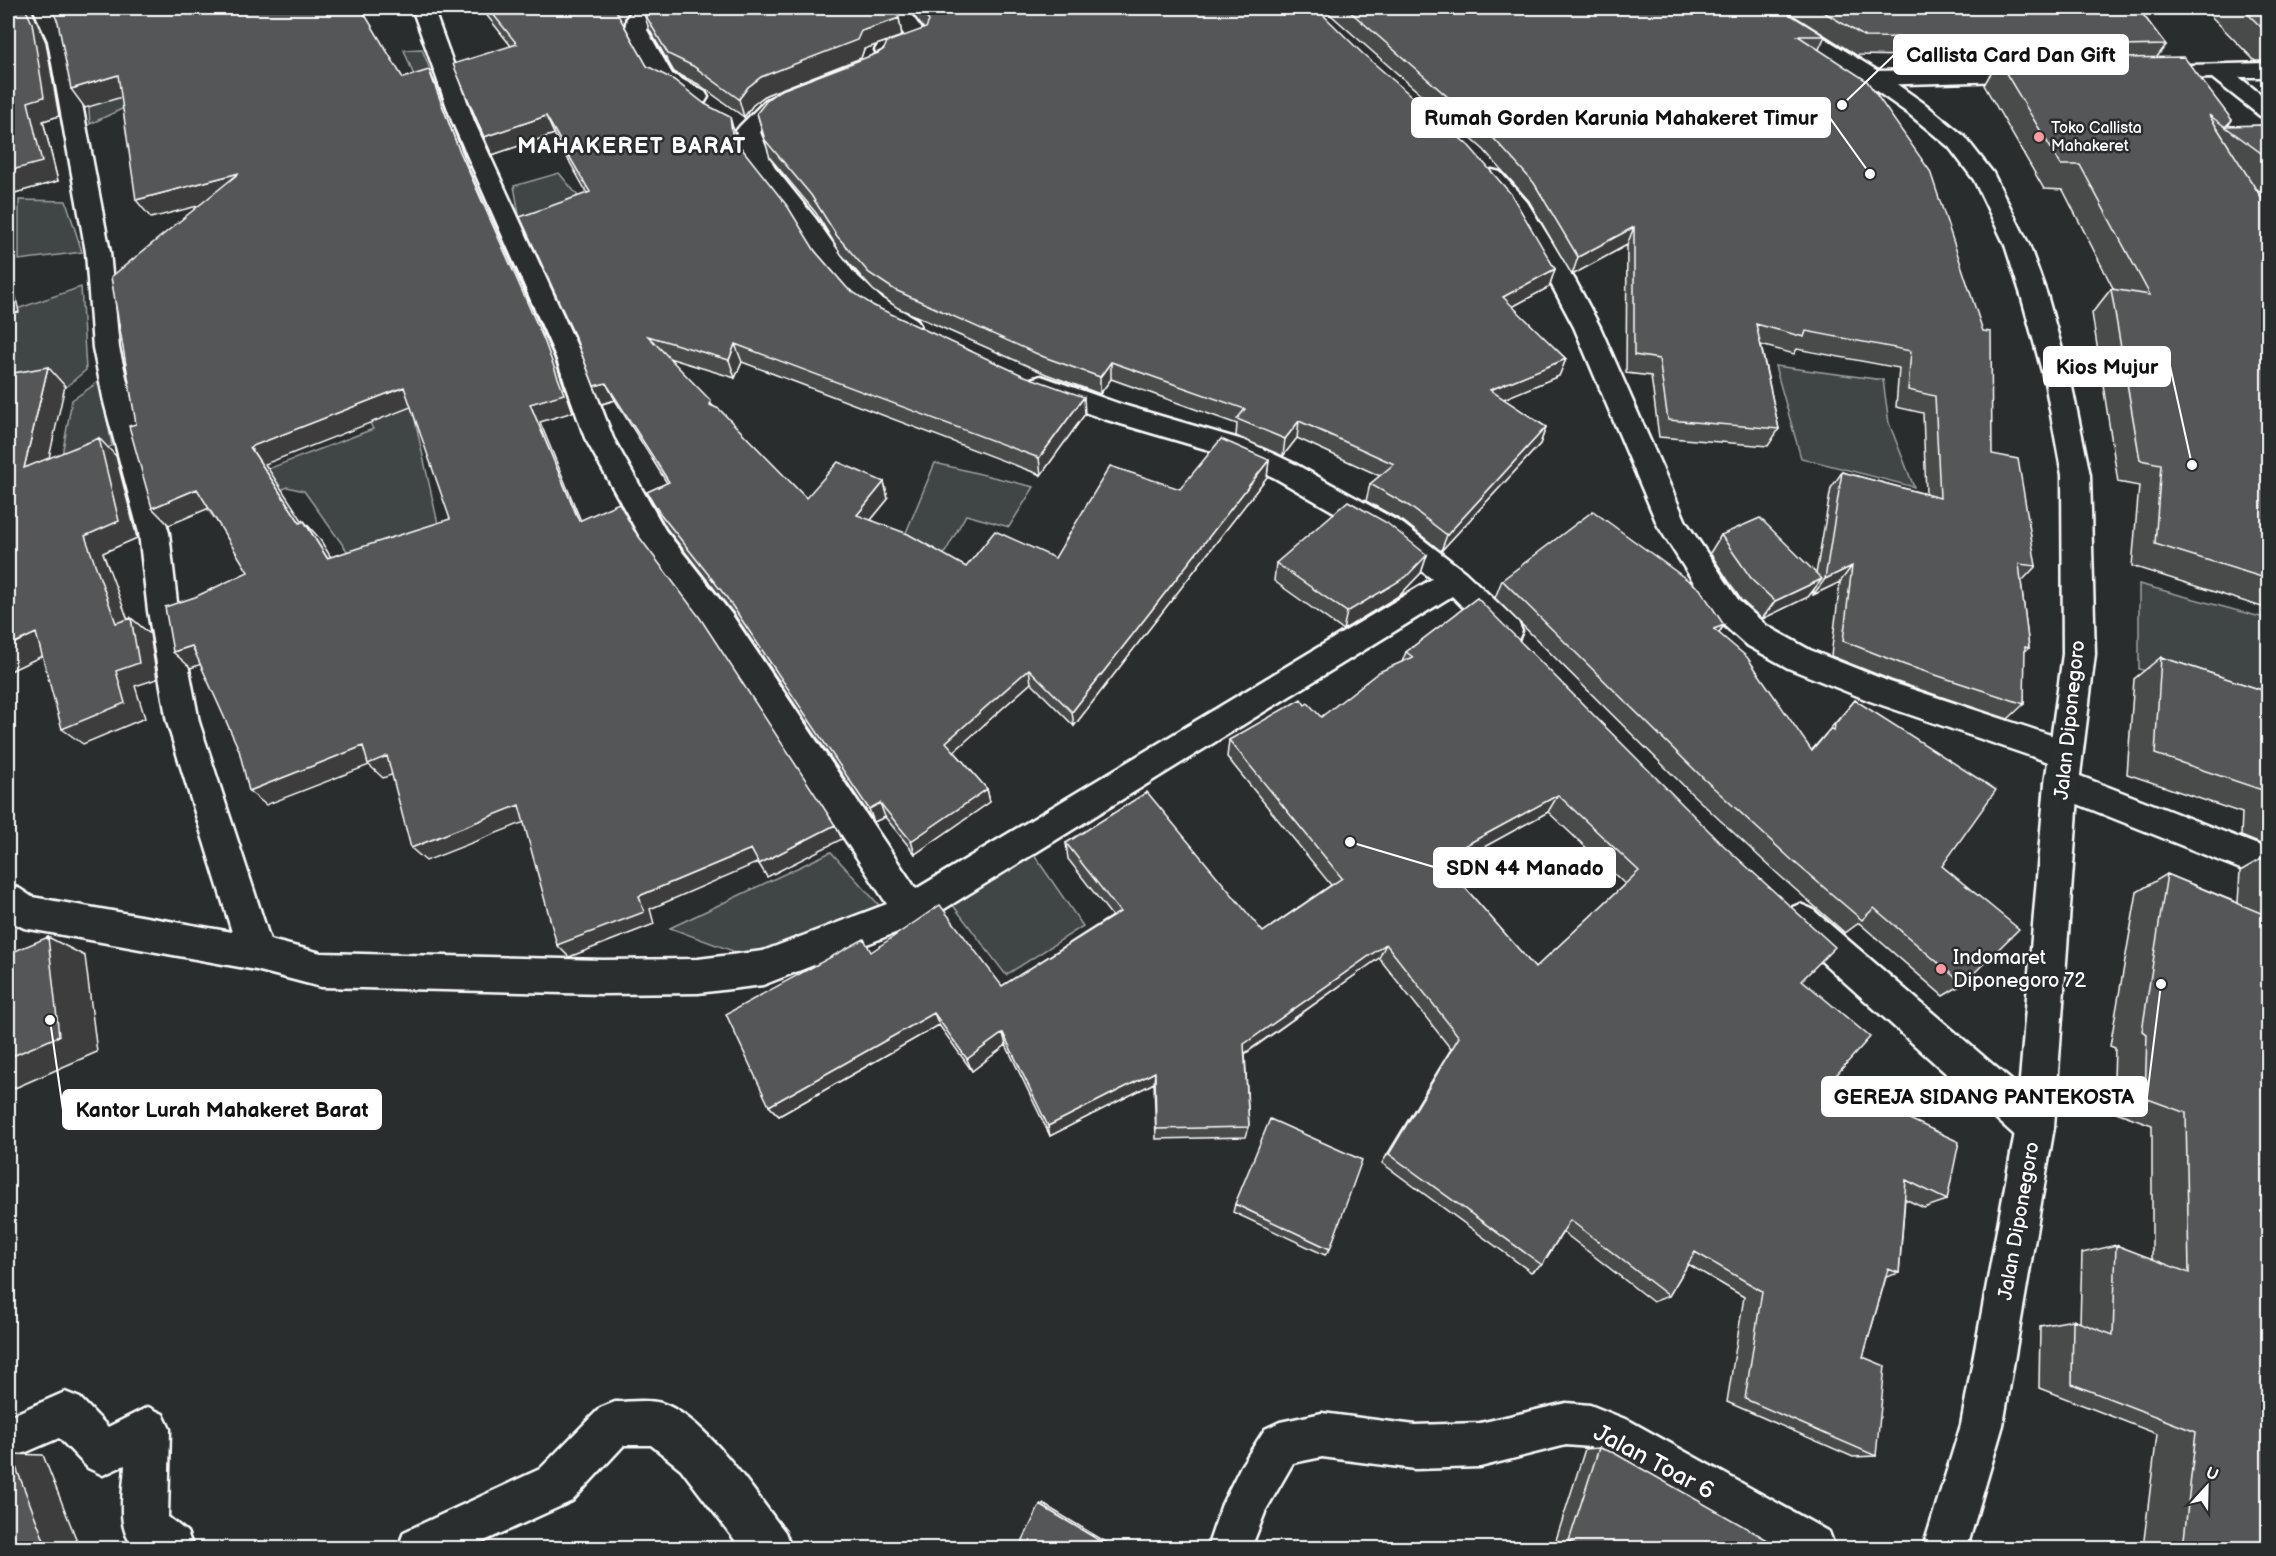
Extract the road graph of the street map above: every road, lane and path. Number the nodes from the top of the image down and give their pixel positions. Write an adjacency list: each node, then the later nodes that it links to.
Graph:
1 (43, 8): 25 (street)
2 (422, 8): 24 (street)
3 (646, 8): 14 (street)
4 (1762, 8): 11 (street, Jalan Diponegoro)
5 (896, 9): 6 (street)
6 (872, 64)
7 (2268, 70): 8 (street)
8 (2218, 72): 9 (street); 13 (street)
9 (2135, 74)
10 (2052, 75): 11 (street)
11 (1873, 78): 20 (street, Jalan Diponegoro)
12 (818, 85): 14 (street)
13 (2268, 111)
14 (730, 120): 16 (street)
15 (1474, 158): 20 (street)
16 (928, 335)
17 (1015, 375): 18 (street)
18 (1454, 580): 19 (street); 24 (street)
19 (1529, 653)
20 (2064, 768): 21 (street); 26 (street, Jalan Diponegoro)
21 (2268, 865)
22 (1778, 900): 26 (street)
23 (13, 911): 25 (street)
24 (910, 911): 25 (street)
25 (256, 954)
26 (2036, 1127): 33 (street, Jalan Diponegoro)
27 (8, 1439): 28 (street)
28 (171, 1548)
29 (420, 1548): 30 (street)
30 (770, 1548)
31 (1229, 1548): 32 (street, Jalan Toar 6)
32 (1813, 1548)
33 (1945, 1548)

